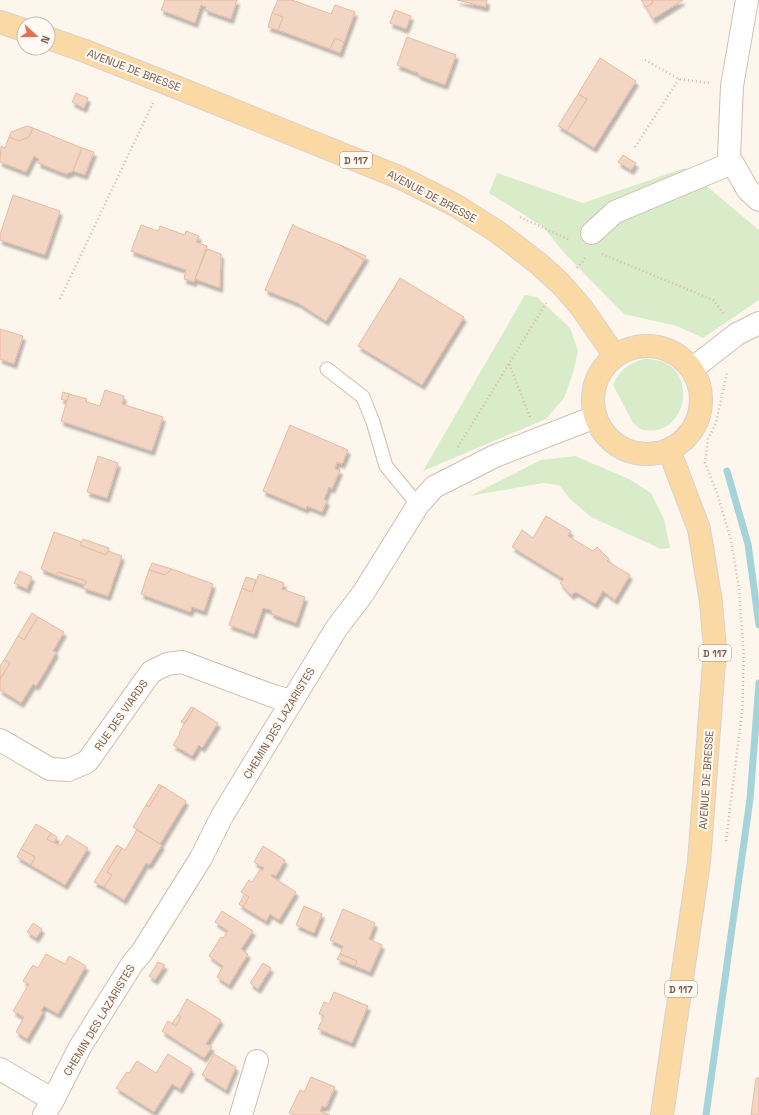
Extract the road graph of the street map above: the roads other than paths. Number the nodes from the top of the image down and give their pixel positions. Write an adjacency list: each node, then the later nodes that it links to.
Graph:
1 (747, 0): 5 (street)
2 (0, 22): 3 (main road)
3 (16, 27)
4 (56, 41): 9 (main road, AVENUE DE BRESSE / D 117)
5 (732, 163): 6 (street); 7 (street)
6 (759, 200)
7 (590, 241)
8 (759, 323): 11 (street)
9 (615, 356): 11 (main road); 12 (main road)
10 (327, 369): 14 (lane)
11 (692, 369): 13 (main road)
12 (595, 417): 13 (main road); 14 (street, CHEMIN DES LAZARISTES)
13 (669, 450): 21 (main road, AVENUE DE BRESSE / D 117)
14 (418, 505): 15 (street, CHEMIN DES LAZARISTES)
15 (292, 700): 16 (street, RUE DES VIARDS); 19 (street, CHEMIN DES LAZARISTES)
16 (0, 740)
17 (257, 1061): 20 (street)
18 (0, 1069): 19 (street)
19 (48, 1108)
20 (241, 1115)
21 (662, 1115)

